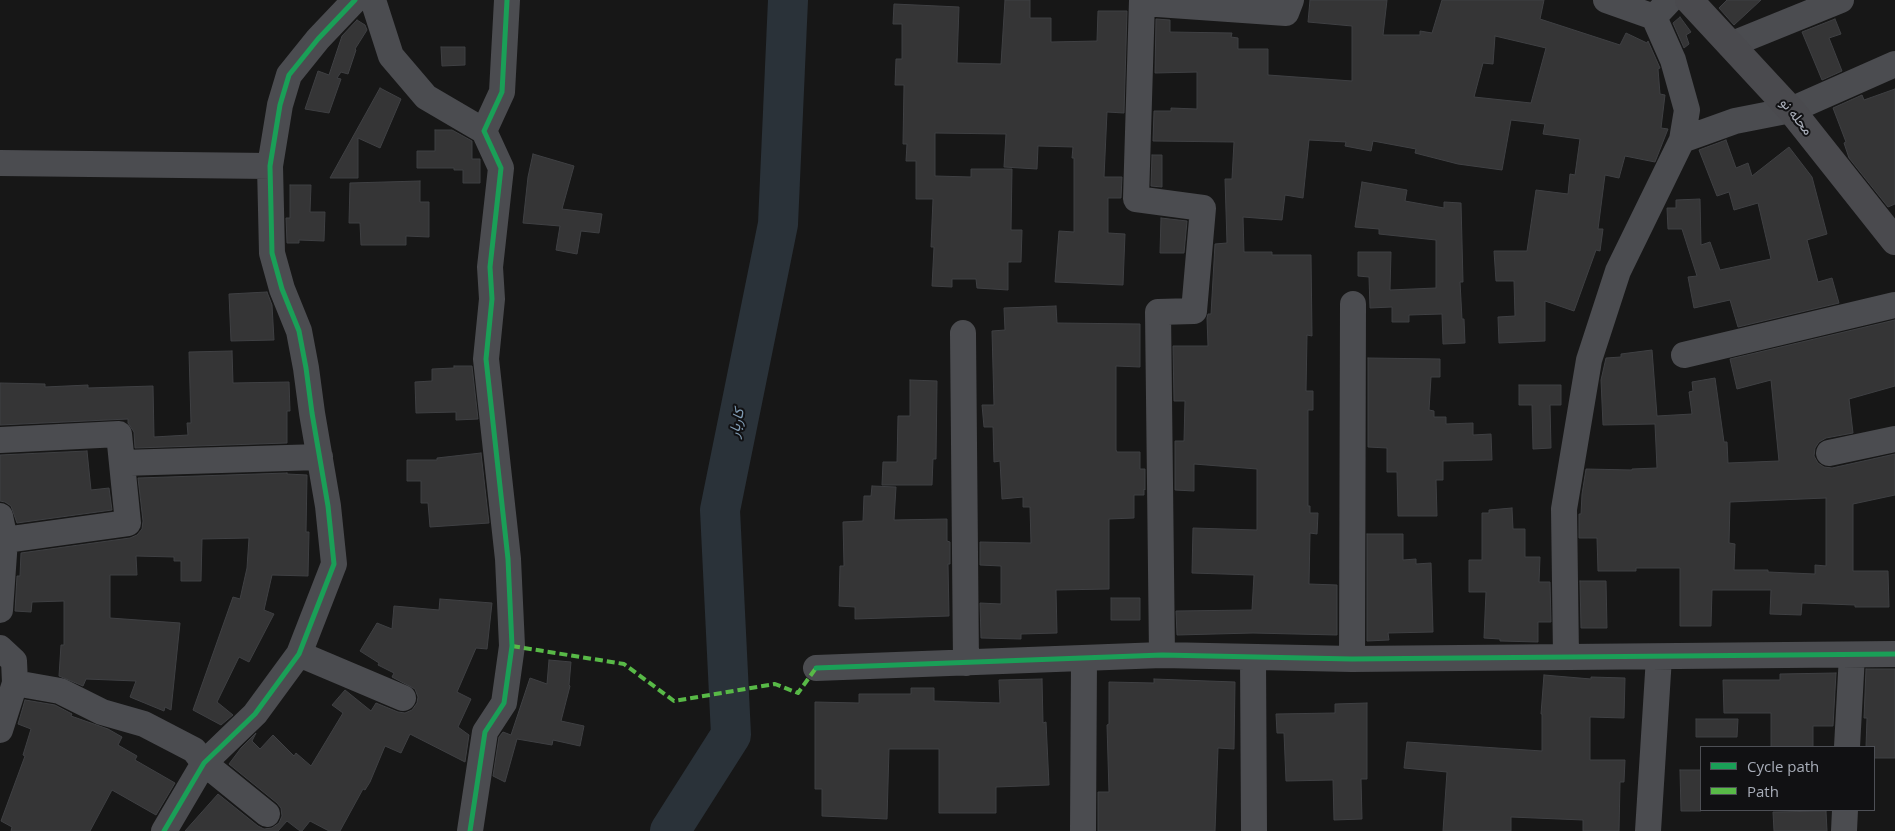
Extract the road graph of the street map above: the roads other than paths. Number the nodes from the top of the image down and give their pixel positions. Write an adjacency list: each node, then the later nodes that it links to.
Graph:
1 (355, 0): 16 (street)
2 (373, 0): 13 (street)
3 (507, 0): 13 (street)
4 (1292, 0): 8 (street)
5 (1606, 0): 9 (street)
6 (1689, 0): 10 (street, محله نو)
7 (1841, 0): 10 (street)
8 (1143, 2): 32 (street)
9 (1662, 9): 14 (street)
10 (1730, 45): 12 (street, محله نو)
11 (1895, 64): 12 (street)
12 (1791, 110): 14 (street); 17 (street, محله نو)
13 (484, 131): 49 (street)
14 (1682, 140): 34 (street)
15 (0, 163): 16 (street)
16 (270, 166): 25 (street)
17 (1895, 241)
18 (1353, 304): 38 (street)
19 (1895, 305): 21 (street)
20 (963, 333): 39 (street)
21 (1684, 355)
22 (1895, 439): 24 (street)
23 (0, 440): 26 (street)
24 (1829, 453)
25 (320, 457): 26 (street); 30 (street)
26 (122, 463): 27 (street)
27 (2, 528): 28 (street)
28 (0, 610)
29 (0, 648): 41 (street)
30 (300, 654): 42 (street); 45 (street)
31 (1895, 654): 33 (street)
32 (1162, 655): 35 (street); 37 (street)
33 (1852, 655): 36 (street); 44 (street)
34 (1566, 656): 36 (street); 38 (street)
35 (1253, 657): 38 (street); 51 (street)
36 (1659, 657): 52 (street)
37 (1084, 659): 39 (street); 50 (street)
38 (1352, 659)
39 (966, 663): 40 (street)
40 (816, 668)
41 (14, 683): 43 (street); 45 (street)
42 (403, 698)
43 (0, 730)
44 (1847, 746)
45 (204, 763): 47 (street); 48 (street)
46 (1845, 811): 53 (street)
47 (267, 814)
48 (164, 831)
49 (470, 831)
50 (1083, 831)
51 (1254, 831)
52 (1648, 831)
53 (1844, 831)

